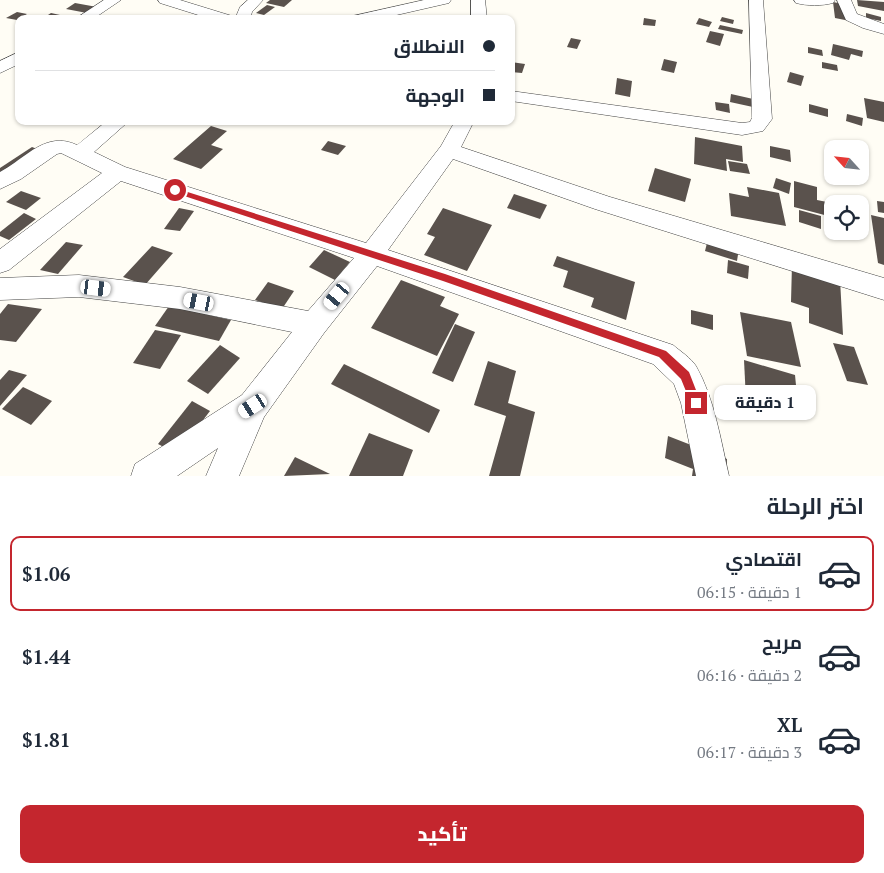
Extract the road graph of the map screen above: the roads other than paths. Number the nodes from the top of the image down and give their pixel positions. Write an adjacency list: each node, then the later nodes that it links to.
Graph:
1 (114, 0): 10 (street)
2 (165, 0): 11 (street)
3 (256, 0): 12 (street)
4 (443, 0): 13 (street)
5 (478, 0): 14 (street)
6 (756, 0): 18 (street)
7 (801, 0): 8 (street)
8 (828, 0)
9 (844, 0): 15 (street)
10 (89, 15)
11 (214, 15)
12 (243, 15)
13 (376, 15)
14 (479, 15)
15 (884, 29)
16 (15, 59): 17 (street)
17 (0, 68)
18 (515, 97)
19 (115, 125): 22 (street)
20 (462, 125): 21 (street)
21 (449, 150): 25 (street); 28 (street)
22 (79, 154): 23 (street); 24 (street)
23 (118, 172): 25 (street); 26 (street)
24 (0, 180)
25 (371, 254): 29 (street); 33 (street)
26 (0, 263)
27 (0, 289): 29 (street)
28 (884, 289)
29 (314, 324): 30 (street)
30 (253, 406): 31 (street); 32 (street)
31 (147, 476)
32 (222, 476)
33 (713, 476)

